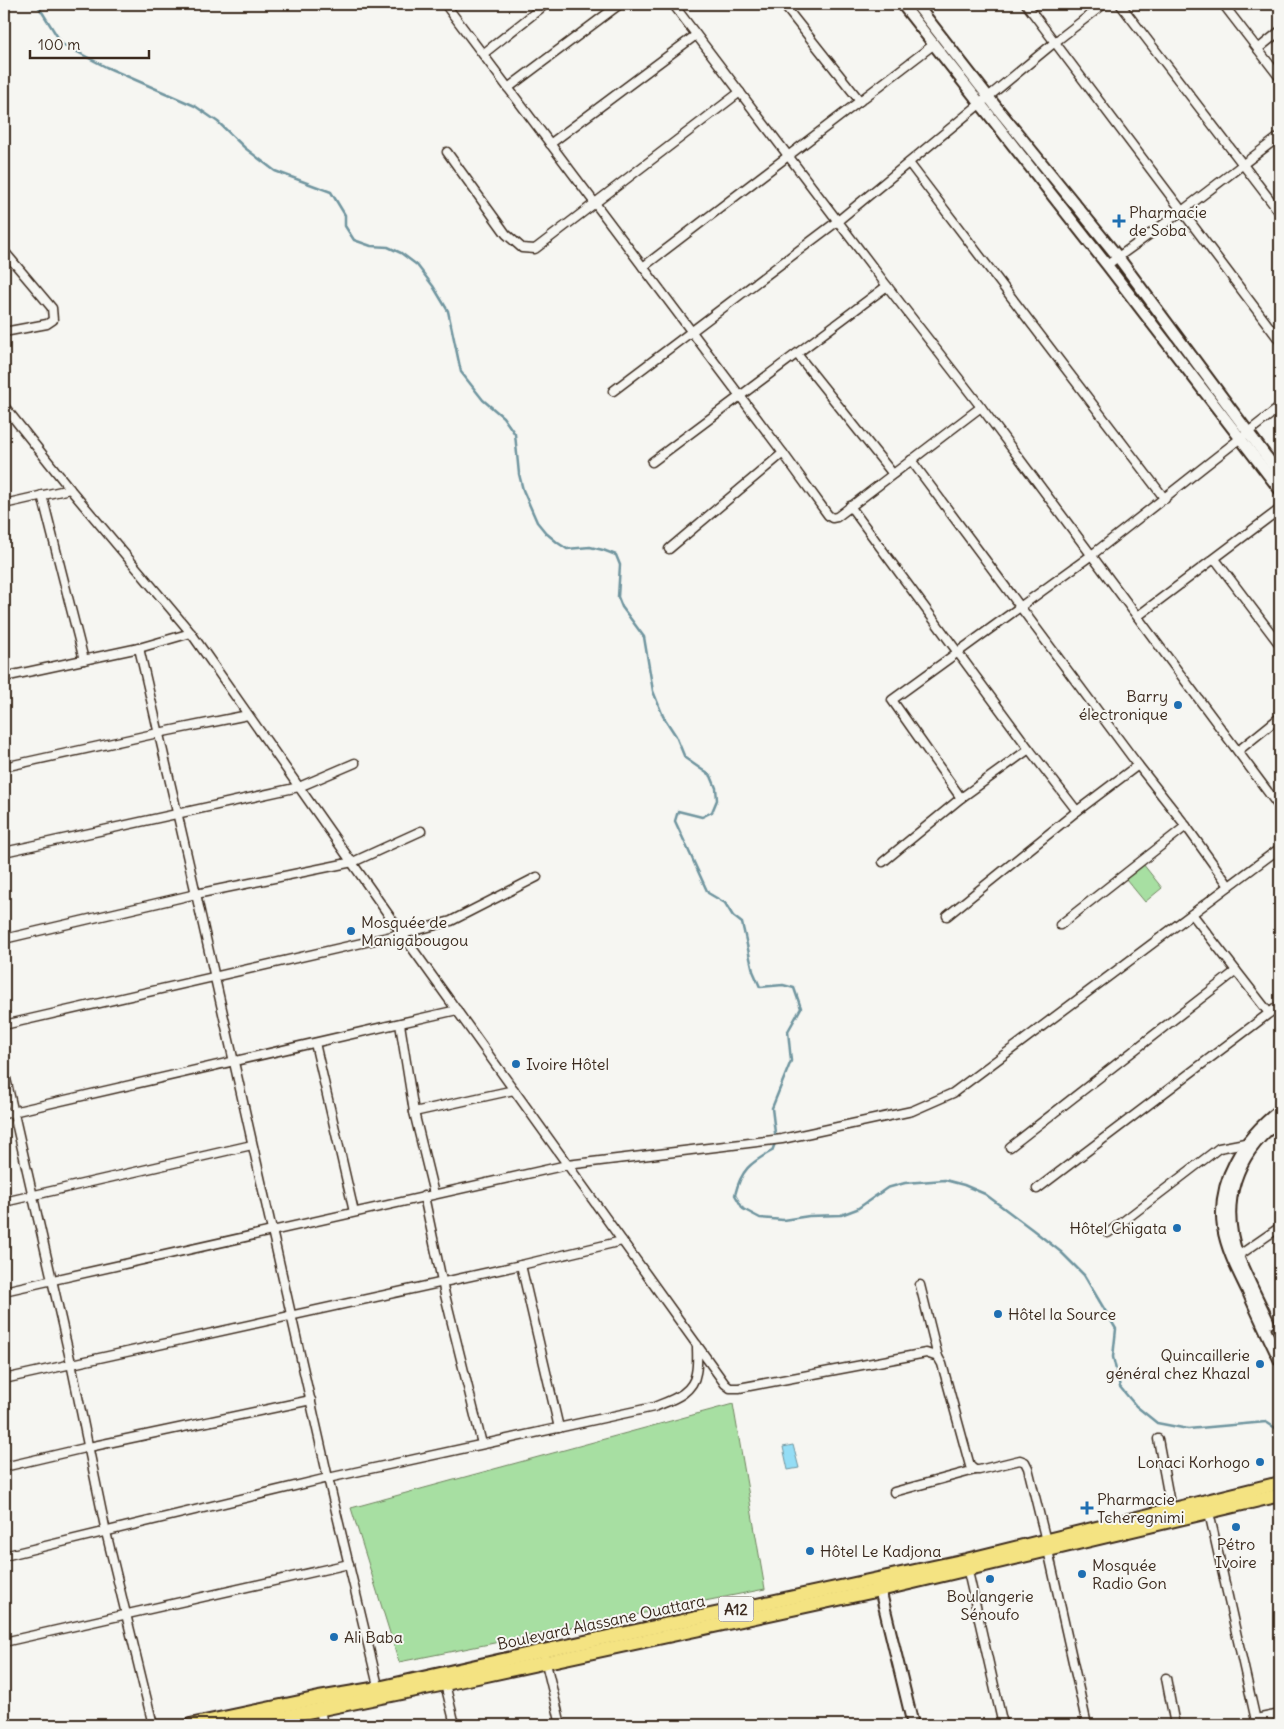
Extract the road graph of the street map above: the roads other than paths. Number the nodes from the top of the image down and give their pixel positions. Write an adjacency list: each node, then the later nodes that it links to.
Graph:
1 (445, 4): 18 (street)
2 (546, 4): 18 (street)
3 (620, 4): 20 (street)
4 (684, 4): 12 (street)
5 (783, 4): 23 (street)
6 (902, 4): 16 (street)
7 (916, 4): 22 (street)
8 (1026, 4): 15 (street)
9 (1104, 4): 15 (street)
10 (1120, 4): 30 (street)
11 (1223, 4): 17 (street)
12 (675, 7): 14 (street)
13 (1280, 31): 17 (street)
14 (696, 35): 21 (street); 26 (street)
15 (1055, 42): 22 (street); 32 (street)
16 (933, 45): 23 (street); 24 (street)
17 (1258, 49): 19 (street)
18 (483, 54): 20 (street)
19 (1280, 78)
20 (508, 88): 26 (street)
21 (740, 92): 28 (street); 31 (street)
22 (988, 97): 24 (street); 36 (street)
23 (860, 101): 28 (street)
24 (980, 105): 29 (street); 37 (street)
25 (1280, 136): 30 (street)
26 (550, 144): 31 (street)
27 (446, 152): 31 (street)
28 (789, 155): 34 (street); 38 (street)
29 (909, 163): 34 (street); 58 (street)
30 (1244, 165): 32 (street); 33 (street)
31 (595, 203): 38 (street)
32 (1182, 211): 36 (street); 42 (street)
33 (1280, 213)
34 (839, 220): 39 (street); 40 (street)
35 (4, 251): 41 (street)
36 (1118, 257): 37 (street); 49 (street)
37 (1107, 265): 49 (street)
38 (643, 268): 40 (street)
39 (887, 286): 43 (street); 47 (street)
40 (691, 331): 44 (street); 45 (street)
41 (4, 332)
42 (1280, 341)
43 (797, 354): 45 (street); 53 (street)
44 (613, 391)
45 (740, 396): 50 (street); 52 (street)
46 (4, 406): 55 (street)
47 (982, 407): 51 (street); 63 (street)
48 (1280, 407): 49 (street)
49 (1245, 435): 54 (street); 56 (street); 58 (street)
50 (783, 453): 60 (street); 62 (street)
51 (911, 460): 53 (street); 65 (street)
52 (652, 462)
53 (893, 474): 60 (street)
54 (1280, 475)
55 (70, 489): 57 (street); 67 (street)
56 (1280, 490)
57 (42, 495): 59 (street); 71 (street)
58 (1165, 499): 63 (street)
59 (4, 504)
60 (850, 506): 70 (street)
61 (1280, 509): 64 (street)
62 (669, 549)
63 (1093, 554): 65 (street); 66 (street)
64 (1215, 559): 66 (street); 68 (street)
65 (1020, 607): 70 (street); 79 (street)
66 (1138, 616): 77 (street)
67 (191, 634): 69 (street); 73 (street)
68 (1280, 645)
69 (139, 648): 71 (street); 75 (street)
70 (958, 653): 76 (street); 82 (street)
71 (84, 660): 72 (street)
72 (4, 678)
73 (248, 715): 75 (street); 81 (street)
74 (1280, 717): 77 (street)
75 (158, 733): 80 (street); 85 (street)
76 (1029, 749): 82 (street); 84 (street)
77 (1238, 750): 83 (street)
78 (356, 762): 81 (street)
79 (1138, 765): 84 (street); 86 (street)
80 (4, 768)
81 (299, 787): 85 (street); 90 (street)
82 (961, 798): 91 (street)
83 (1280, 808)
84 (1077, 812): 96 (street)
85 (177, 814): 89 (street); 94 (street)
86 (1186, 826): 93 (street); 97 (street)
87 (421, 831): 90 (street)
88 (1280, 848): 93 (street)
89 (4, 852)
90 (353, 862): 94 (street); 98 (street)
91 (882, 862)
92 (537, 877): 98 (street)
93 (1229, 886): 95 (street)
94 (196, 894): 99 (street); 101 (street)
95 (1192, 914): 100 (street); 119 (street)
96 (947, 916)
97 (1060, 925)
98 (402, 934): 101 (street); 103 (street)
99 (4, 939)
100 (1236, 971): 104 (street); 118 (street)
101 (214, 977): 106 (street); 108 (street)
102 (1280, 1005): 104 (street)
103 (457, 1010): 105 (street); 110 (street)
104 (1269, 1013): 120 (street)
105 (400, 1024): 107 (street); 113 (street)
106 (4, 1025)
107 (315, 1043): 108 (street); 125 (street)
108 (234, 1061): 112 (street); 117 (street)
109 (4, 1070): 112 (street)
110 (514, 1090): 113 (street); 119 (street)
111 (1280, 1110): 116 (street)
112 (13, 1112): 114 (street); 122 (street)
113 (414, 1112): 121 (street)
114 (4, 1114)
115 (1280, 1120): 130 (street)
116 (1245, 1144): 128 (street); 140 (street)
117 (252, 1145): 122 (street); 127 (street)
118 (1010, 1147)
119 (567, 1164): 121 (street); 129 (street)
120 (1038, 1189)
121 (434, 1194): 123 (street)
122 (32, 1195): 124 (street); 132 (street)
123 (424, 1196): 125 (street); 133 (street)
124 (4, 1202)
125 (354, 1212): 127 (street)
126 (1280, 1226): 130 (street)
127 (272, 1230): 132 (street); 136 (street)
128 (1108, 1233)
129 (622, 1241): 131 (street); 137 (street)
130 (1238, 1256): 138 (street)
131 (521, 1265): 133 (street); 144 (street)
132 (52, 1280): 135 (street); 141 (street)
133 (443, 1282): 136 (street); 146 (street)
134 (920, 1285): 139 (street)
135 (4, 1291)
136 (292, 1315): 141 (street); 143 (street)
137 (697, 1345): 139 (street); 144 (street)
138 (1280, 1346)
139 (938, 1356): 149 (street)
140 (1280, 1361)
141 (71, 1364): 142 (street); 147 (street)
142 (4, 1379)
143 (311, 1400): 147 (street); 150 (street)
144 (558, 1428): 146 (street)
145 (1158, 1439): 155 (street)
146 (482, 1444): 150 (street)
147 (89, 1447): 148 (street); 156 (street)
148 (4, 1467)
149 (975, 1470): 152 (street); 157 (street)
150 (328, 1478): 156 (street); 159 (street)
151 (1280, 1483): 154 (main road, Boulevard Alassane Ouattara / A12)
152 (894, 1492)
153 (1280, 1495): 154 (main road, Boulevard Alassane Ouattara / A12)
154 (1207, 1506): 155 (main road, Boulevard Alassane Ouattara / A12); 157 (main road, Boulevard Alassane Ouattara / A12); 171 (street)
155 (1171, 1509): 157 (main road, Boulevard Alassane Ouattara / A12)
156 (106, 1532): 158 (street); 162 (street)
157 (1047, 1546): 160 (main road, Boulevard Alassane Ouattara / A12); 180 (street)
158 (4, 1556)
159 (349, 1564): 162 (street); 167 (street)
160 (967, 1565): 161 (main road, Boulevard Alassane Ouattara / A12); 179 (street)
161 (879, 1584): 164 (main road, Boulevard Alassane Ouattara / A12); 178 (street)
162 (127, 1614): 163 (street); 172 (street)
163 (4, 1642)
164 (544, 1656): 166 (main road, Boulevard Alassane Ouattara / A12); 167 (main road, Boulevard Alassane Ouattara / A12); 177 (street)
165 (1166, 1678): 181 (street)
166 (445, 1684): 167 (main road, Boulevard Alassane Ouattara / A12); 176 (street)
167 (380, 1693): 168 (main road, Boulevard Alassane Ouattara / A12); 170 (main road, Boulevard Alassane Ouattara / A12)
168 (320, 1709): 174 (main road, Boulevard Alassane Ouattara / A12); 175 (street)
169 (1280, 1714): 171 (street)
170 (229, 1721): 173 (main road, Boulevard Alassane Ouattara / A12)
171 (1257, 1722)
172 (153, 1725)
173 (190, 1725)
174 (244, 1725)
175 (324, 1725)
176 (455, 1725)
177 (561, 1725)
178 (912, 1725)
179 (1003, 1725)
180 (1087, 1725)
181 (1175, 1725)

